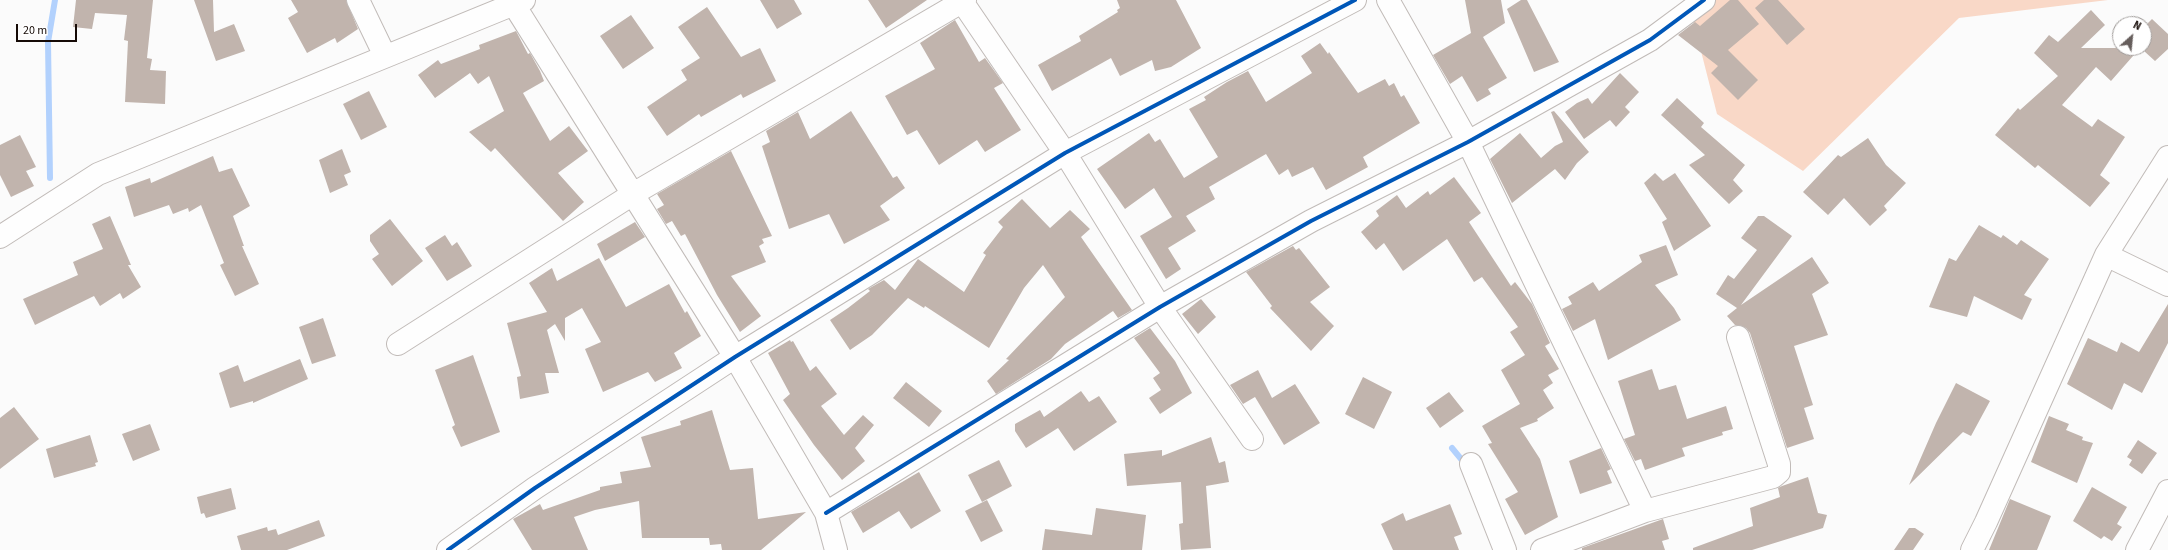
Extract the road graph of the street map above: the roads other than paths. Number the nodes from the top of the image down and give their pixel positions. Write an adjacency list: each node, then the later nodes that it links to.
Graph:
1 (358, 0): 7 (street)
2 (1354, 0): 9 (street)
3 (1388, 0): 8 (street)
4 (1704, 0): 8 (street)
5 (516, 1): 7 (street); 11 (street)
6 (963, 1): 9 (street); 11 (street)
7 (385, 56): 12 (street)
8 (1468, 142): 15 (street); 22 (street)
9 (1065, 153): 15 (street); 18 (street)
10 (2168, 157): 13 (street)
11 (633, 194): 17 (street); 18 (street)
12 (0, 237)
13 (2106, 254): 14 (street); 28 (street)
14 (2168, 285)
15 (1160, 307): 19 (street); 23 (street)
16 (1738, 337): 22 (street)
17 (398, 344)
18 (735, 357): 23 (street); 24 (street)
19 (1252, 439)
20 (1471, 464): 26 (street)
21 (2168, 491): 29 (street)
22 (1645, 511): 27 (street)
23 (826, 513): 25 (street)
24 (460, 547)
25 (836, 550)
26 (1505, 550)
27 (1542, 550)
28 (1972, 550)
29 (2137, 550)

